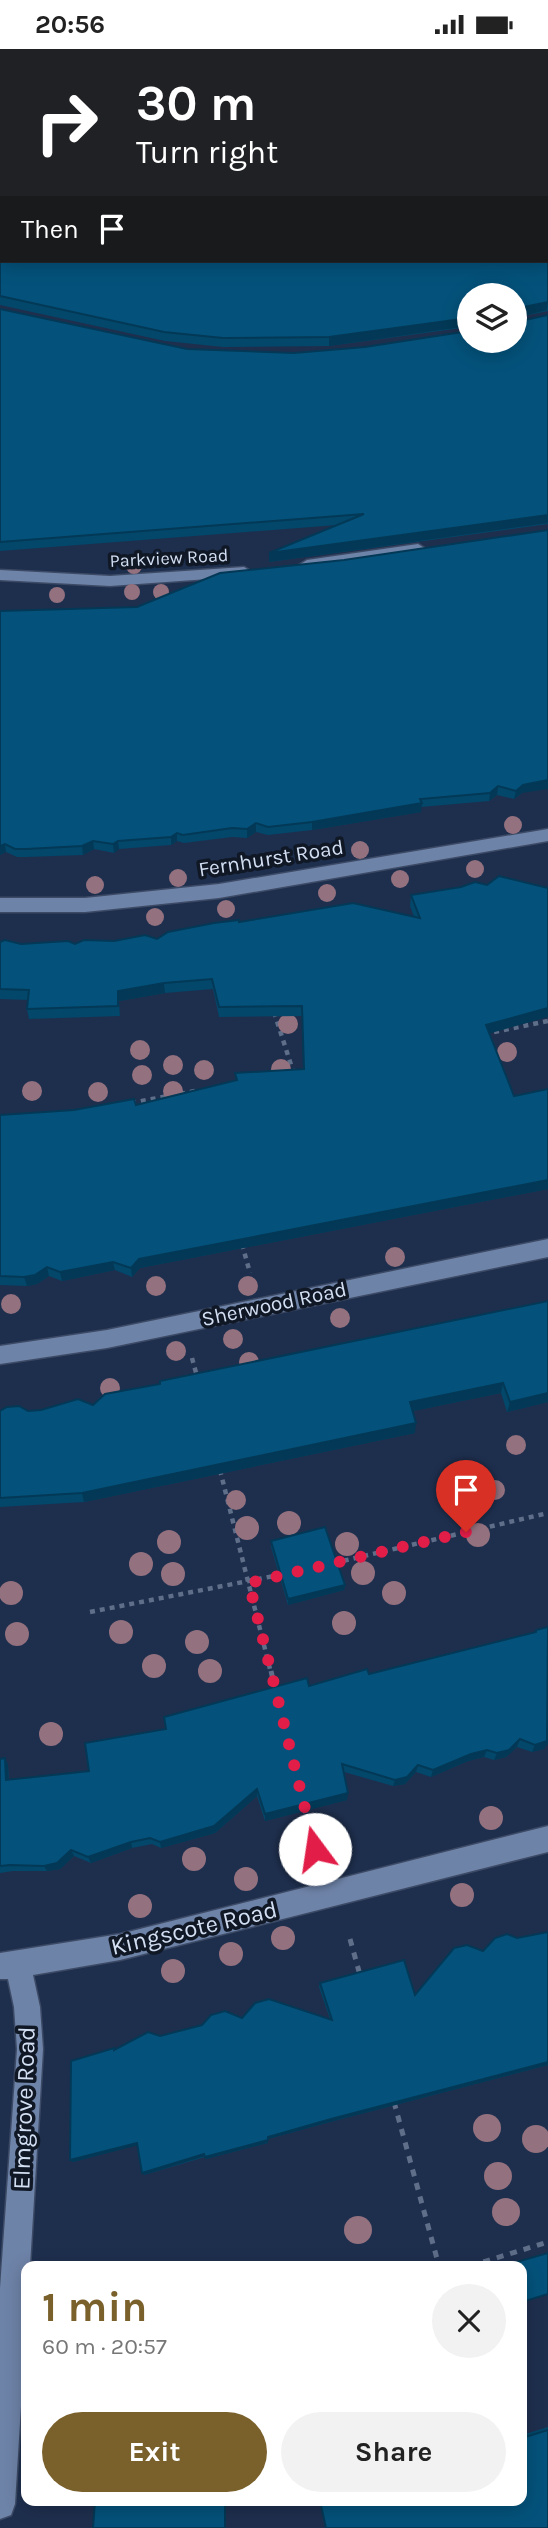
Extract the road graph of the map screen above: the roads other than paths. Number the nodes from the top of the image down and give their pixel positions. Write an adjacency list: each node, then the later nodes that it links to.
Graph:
1 (438, 547): 2 (street)
2 (289, 567)
3 (264, 570): 4 (street, Parkview Road)
4 (0, 575)
5 (548, 835): 6 (street, Fernhurst Road)
6 (0, 905)
7 (548, 1248): 8 (street, Sherwood Road)
8 (0, 1355)
9 (548, 1839): 10 (street, Kingscote Road)
10 (9, 1966): 11 (street, Elmgrove Road)
11 (0, 2504)

